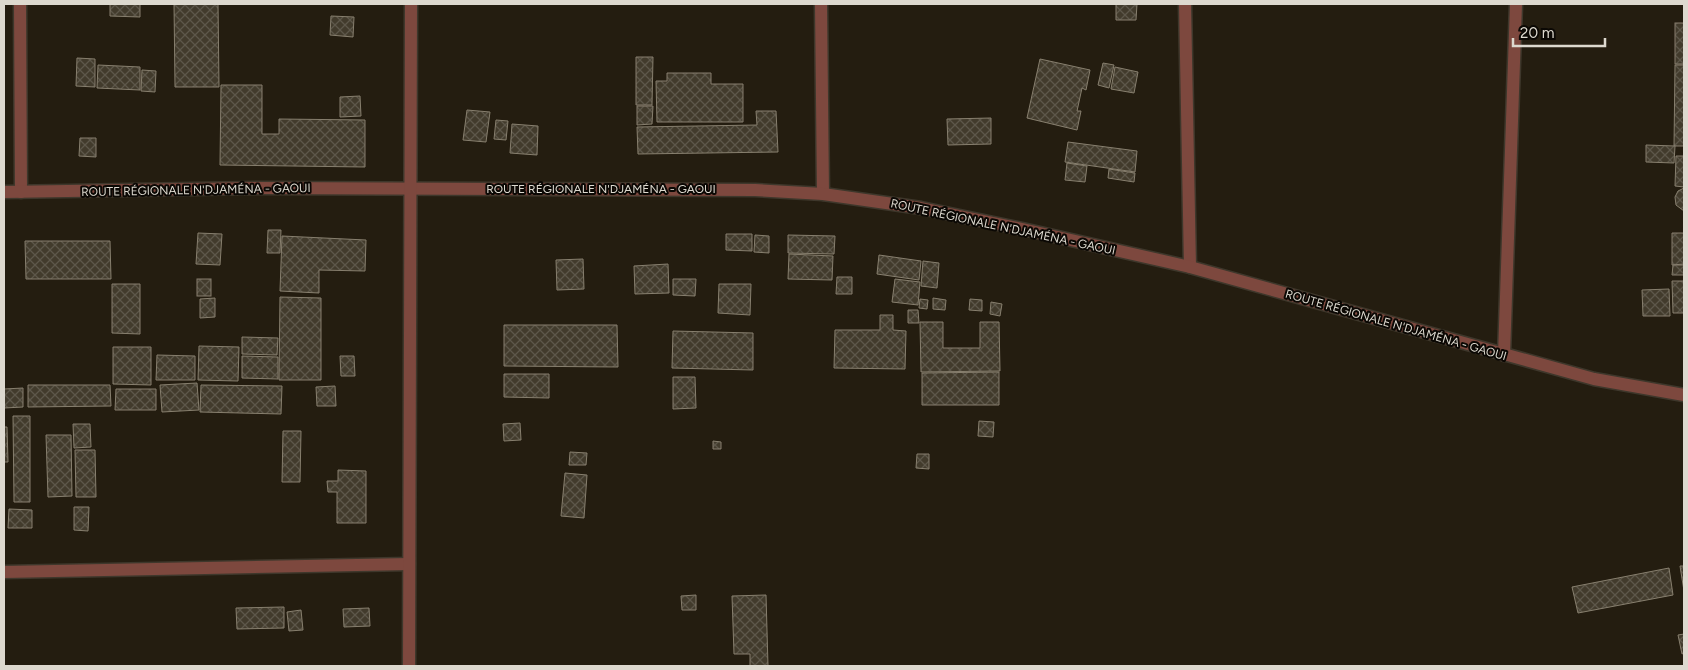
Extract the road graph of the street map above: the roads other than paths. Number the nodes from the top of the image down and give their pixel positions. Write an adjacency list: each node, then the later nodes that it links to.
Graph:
1 (20, 4): 8 (street)
2 (411, 4): 6 (street)
3 (821, 4): 9 (street)
4 (1186, 4): 10 (street)
5 (1516, 4): 11 (street)
6 (409, 188): 8 (street, ROUTE RÉGIONALE N'DJAMÉNA - GAOUI); 9 (street, ROUTE RÉGIONALE N'DJAMÉNA - GAOUI); 13 (street)
7 (4, 192): 8 (street, ROUTE RÉGIONALE N'DJAMÉNA - GAOUI)
8 (21, 192)
9 (823, 194): 10 (street, ROUTE RÉGIONALE N'DJAMÉNA - GAOUI)
10 (1190, 267): 11 (street, ROUTE RÉGIONALE N'DJAMÉNA - GAOUI)
11 (1504, 355): 12 (street, ROUTE RÉGIONALE N'DJAMÉNA - GAOUI)
12 (1684, 395)
13 (410, 564): 14 (street); 15 (street)
14 (4, 572)
15 (409, 666)

